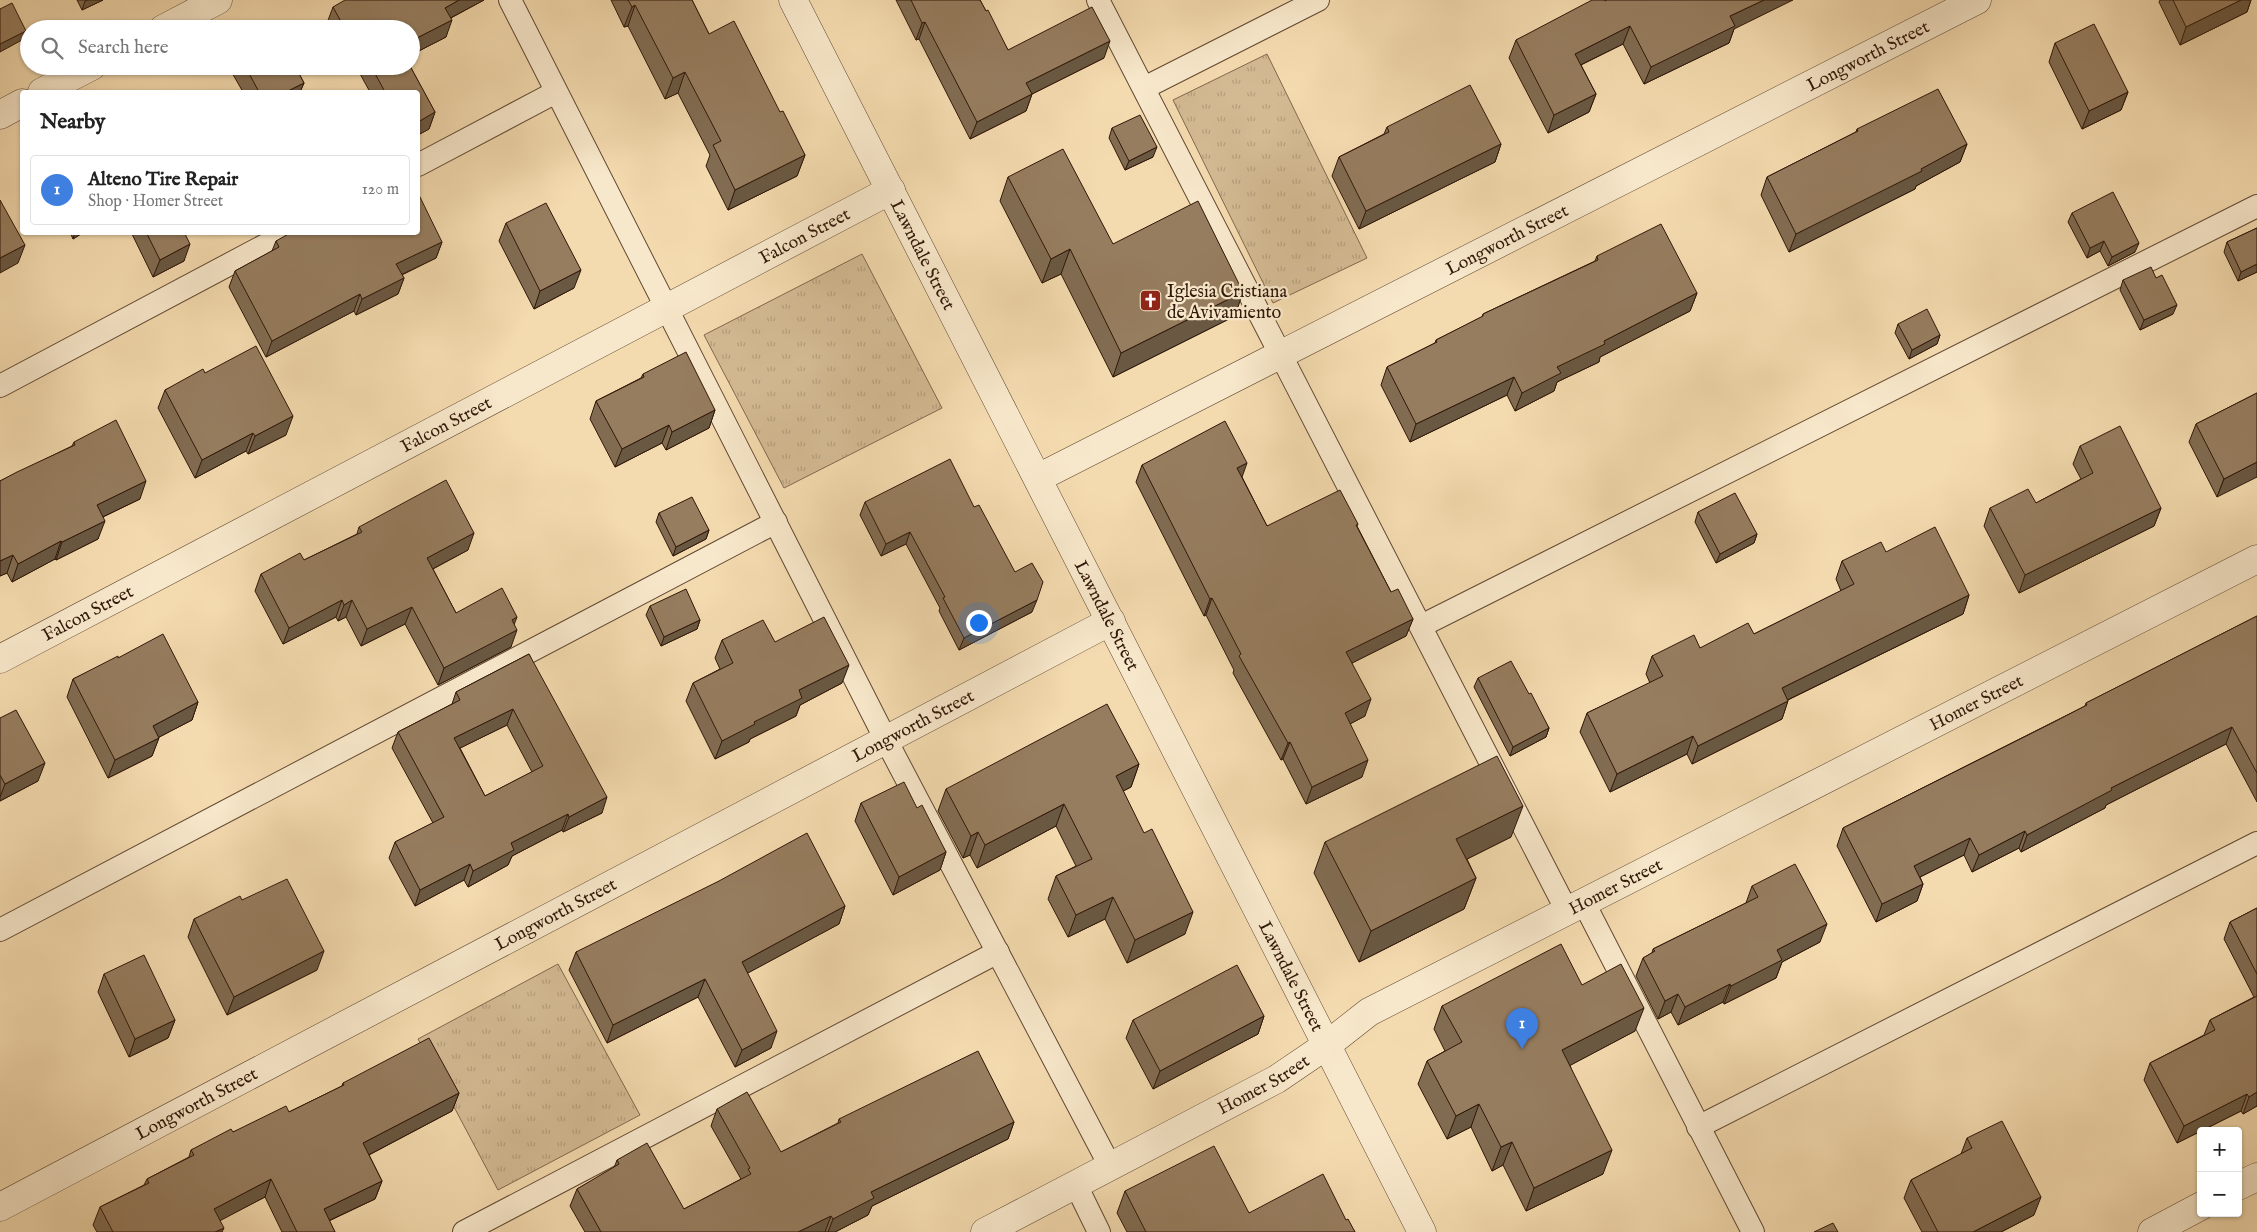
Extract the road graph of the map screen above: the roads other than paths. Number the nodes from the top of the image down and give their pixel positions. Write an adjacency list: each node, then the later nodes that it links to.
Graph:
1 (218, 0): 7 (street)
2 (510, 0): 11 (lane)
3 (793, 0): 15 (street, Lawndale Street)
4 (1098, 0): 9 (lane)
5 (1318, 0): 9 (lane)
6 (1977, 0): 19 (street, Longworth Street)
7 (180, 20)
8 (75, 75): 10 (street)
9 (1144, 88): 19 (lane)
10 (46, 90)
11 (556, 92): 14 (lane); 18 (lane)
12 (20, 104): 13 (street)
13 (0, 114)
14 (420, 164)
15 (891, 190): 18 (street, Falcon Street); 21 (street, Lawndale Street)
16 (2257, 206): 25 (lane)
17 (284, 235): 20 (lane)
18 (667, 308): 22 (lane); 26 (street, Falcon Street)
19 (1281, 354): 21 (street, Longworth Street); 25 (lane)
20 (0, 386)
21 (1038, 478): 24 (street, Lawndale Street)
22 (776, 522): 27 (lane); 30 (lane)
23 (2257, 558): 29 (street, Homer Street)
24 (1111, 621): 27 (street, Longworth Street); 32 (street, Lawndale Street)
25 (1421, 626): 29 (lane)
26 (0, 659)
27 (886, 740): 31 (lane); 38 (street, Longworth Street)
28 (2257, 843): 33 (lane)
29 (1575, 907): 32 (street, Homer Street); 33 (lane)
30 (0, 930)
31 (998, 952): 34 (lane); 40 (lane)
32 (1327, 1045): 34 (street, Homer Street); 43 (street, Lawndale Street)
33 (1698, 1127): 44 (lane)
34 (1110, 1166): 36 (street, Homer Street)
35 (2257, 1177): 37 (street)
36 (1076, 1184): 41 (street, Homer Street); 42 (lane)
37 (2242, 1184)
38 (0, 1207)
39 (2197, 1208): 45 (street)
40 (464, 1232)
41 (985, 1232)
42 (1099, 1232)
43 (1422, 1232)
44 (1753, 1232)
45 (2152, 1232)

